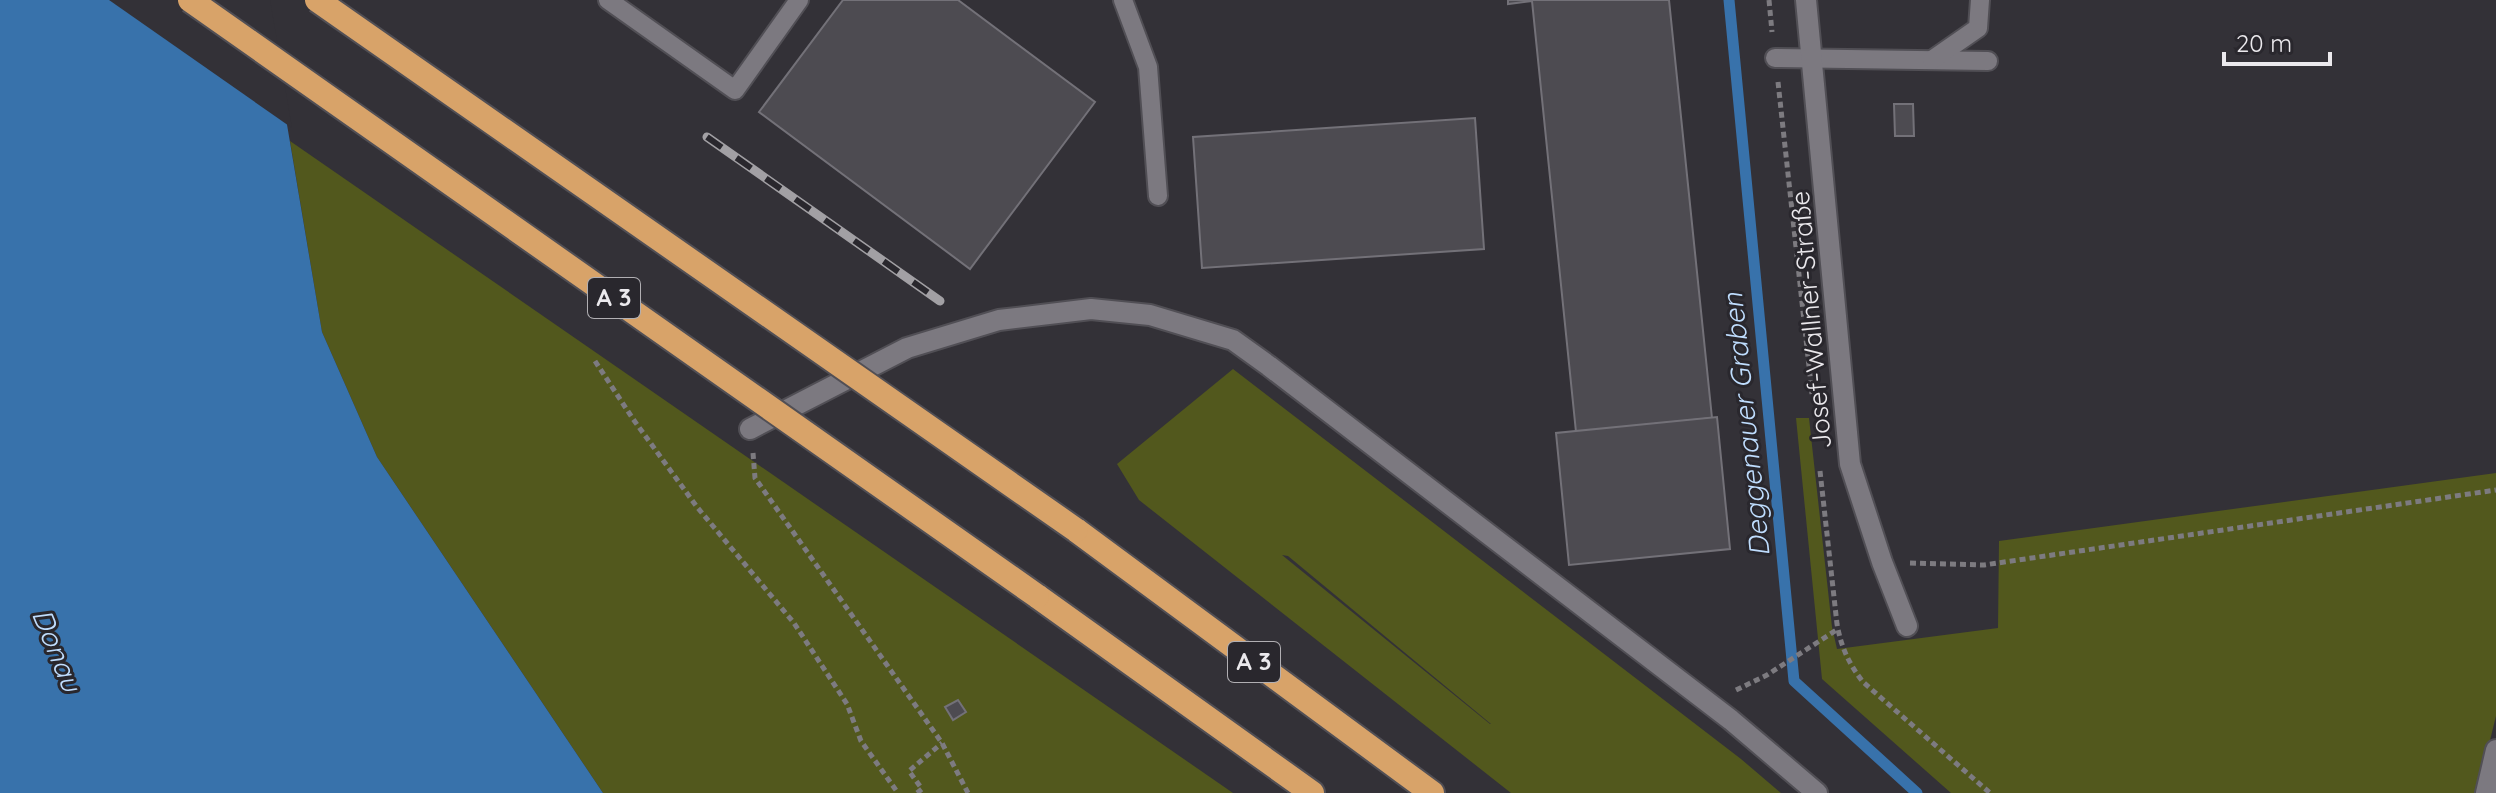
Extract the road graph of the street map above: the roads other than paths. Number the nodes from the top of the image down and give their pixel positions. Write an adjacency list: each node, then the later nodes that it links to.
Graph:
1 (190, 0): 16 (highway, A 3, bridge)
2 (317, 0): 17 (highway, A 3, bridge)
3 (608, 0): 4 (lane)
4 (799, 0)
5 (1123, 0): 12 (lane)
6 (1806, 0): 9 (street, Josef-Wallner-Straße)
7 (1980, 0): 10 (lane)
8 (1775, 58): 9 (lane)
9 (1812, 59): 10 (lane); 14 (street, Josef-Wallner-Straße)
10 (1932, 60): 11 (lane)
11 (1988, 61)
12 (1158, 196)
13 (750, 429): 18 (street)
14 (1907, 626)
15 (2496, 750): 19 (street)
16 (1312, 793)
17 (1432, 793)
18 (1817, 793)
19 (2486, 793)

